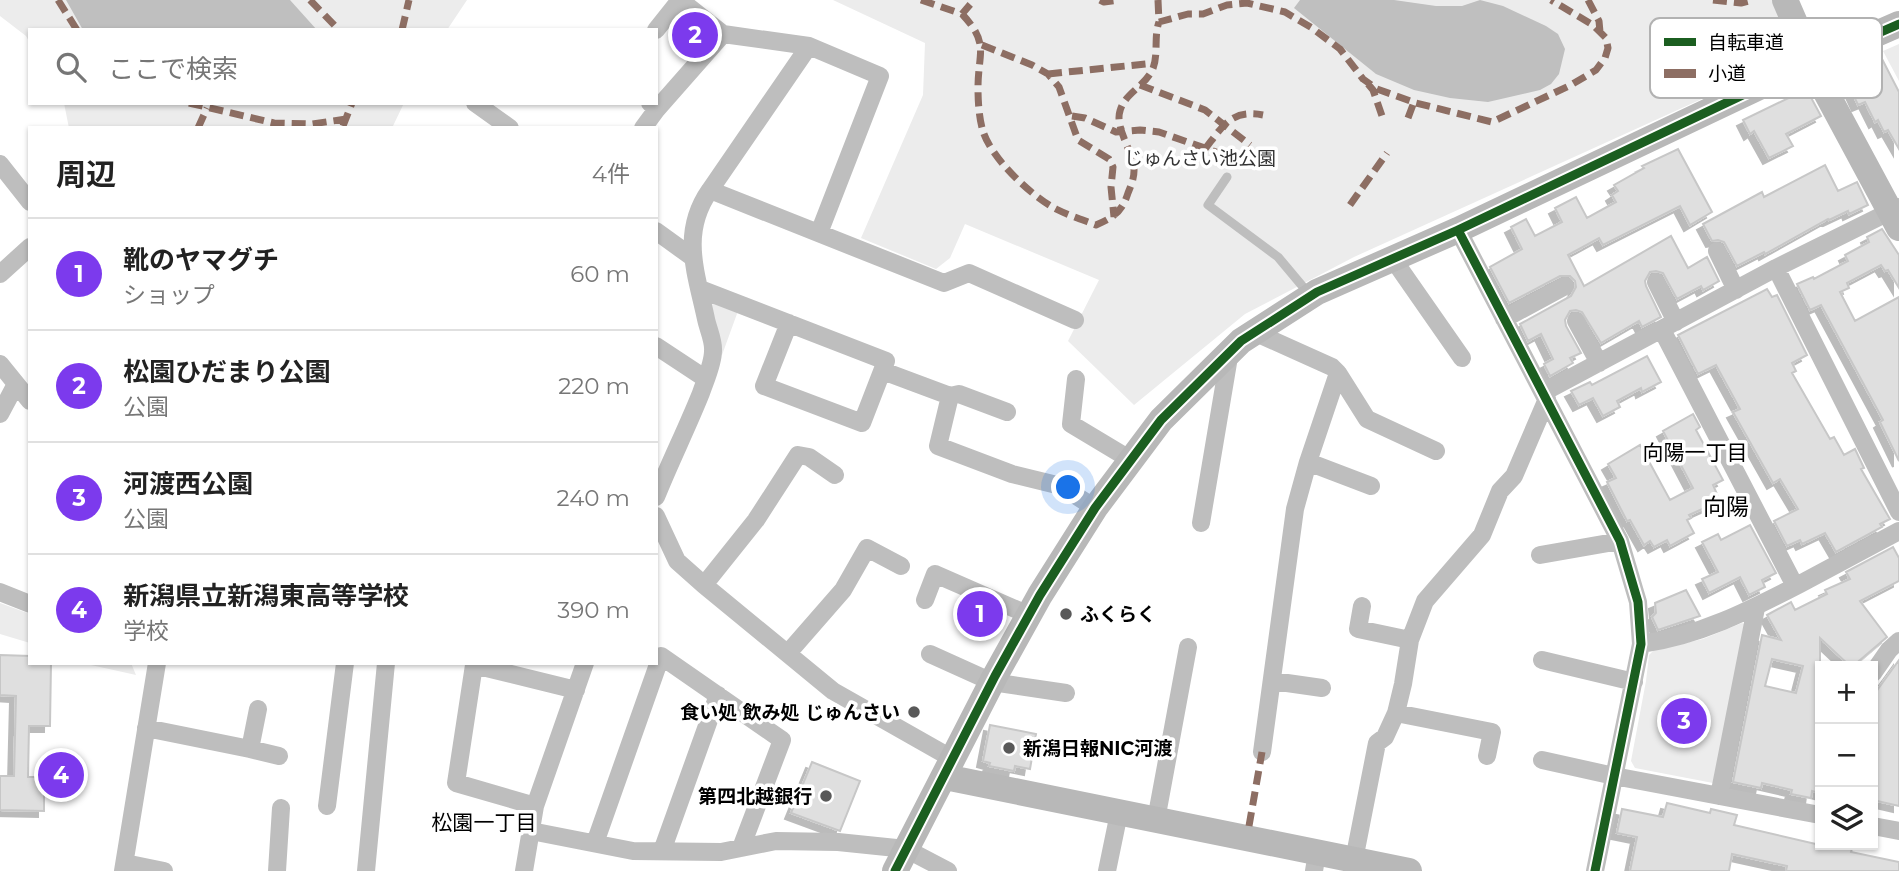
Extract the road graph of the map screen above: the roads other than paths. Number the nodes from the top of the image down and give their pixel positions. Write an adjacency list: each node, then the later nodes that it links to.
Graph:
1 (1785, 0): 2 (street)
2 (1793, 18)
3 (1899, 24): 5 (street)
4 (658, 28): 6 (street)
5 (1882, 31)
6 (723, 34): 7 (street); 10 (street)
7 (809, 46): 17 (street); 22 (street)
8 (1736, 98): 20 (street)
9 (1832, 98): 19 (street)
10 (658, 101)
11 (478, 105): 13 (street)
12 (653, 106): 14 (street)
13 (507, 126)
14 (644, 126)
15 (0, 164): 18 (street)
16 (1227, 177): 33 (lane)
17 (710, 190): 22 (street); 25 (street)
18 (28, 199)
19 (1896, 215): 27 (street)
20 (1458, 230): 26 (street); 34 (street)
21 (658, 232): 25 (street)
22 (819, 233): 35 (street)
23 (28, 249): 28 (street)
24 (1717, 251): 32 (street)
25 (692, 257): 31 (street)
26 (1393, 259): 33 (street); 42 (street)
27 (1776, 268): 32 (street); 62 (street)
28 (0, 274)
29 (1656, 282): 38 (street)
30 (1565, 286): 34 (street)
31 (699, 289): 37 (street); 47 (street)
32 (1736, 290): 38 (street)
33 (1311, 297): 39 (street)
34 (1504, 319): 51 (street)
35 (1075, 320)
36 (1576, 321): 43 (street)
37 (789, 323): 45 (street); 45 (street)
38 (1669, 326): 43 (street); 70 (street)
39 (1254, 332): 41 (street); 46 (street)
40 (658, 347): 47 (street)
41 (1230, 351): 56 (street); 64 (street)
42 (1462, 358)
43 (1599, 363): 51 (street)
44 (0, 364): 49 (street)
45 (883, 371): 50 (street)
46 (1338, 373): 55 (street); 57 (street)
47 (706, 379): 60 (street)
48 (1076, 379): 56 (street)
49 (16, 384): 52 (street); 54 (street)
50 (950, 396): 53 (street); 61 (street)
51 (1545, 396): 66 (street); 77 (street)
52 (28, 399)
53 (1007, 412)
54 (0, 414)
55 (1436, 451)
56 (1131, 460): 61 (street)
57 (1308, 462): 59 (street); 91 (street)
58 (835, 475): 69 (street)
59 (1371, 486)
60 (658, 492)
61 (1095, 508): 76 (street)
62 (1899, 512)
63 (658, 521): 69 (street)
64 (1202, 523)
65 (1899, 531): 70 (street)
66 (1620, 541): 67 (street); 79 (street)
67 (1539, 555)
68 (901, 566): 81 (street)
69 (704, 585): 81 (street)
70 (1796, 586): 75 (street)
71 (0, 592): 73 (street)
72 (925, 600): 76 (street)
73 (28, 603)
74 (1362, 606): 77 (street)
75 (1756, 608): 79 (street); 108 (street)
76 (1028, 615): 92 (street)
77 (1410, 640): 99 (street)
78 (1899, 641): 90 (street)
79 (1641, 644): 93 (street)
80 (1188, 647): 114 (street)
81 (788, 653): 106 (street)
82 (930, 654): 92 (street)
83 (1542, 660): 93 (street)
84 (658, 664): 97 (street)
85 (157, 665): 100 (street)
86 (345, 665): 109 (street)
87 (387, 665): 127 (street)
88 (584, 665): 95 (street)
89 (658, 665): 118 (street)
90 (1878, 666)
91 (1273, 681): 94 (street); 102 (street)
92 (992, 682): 96 (street); 106 (street)
93 (1634, 682): 107 (street)
94 (1322, 688)
95 (576, 690): 110 (street); 110 (street)
96 (1066, 693)
97 (718, 695): 119 (street); 120 (street)
98 (258, 709): 101 (street)
99 (1396, 713): 104 (street); 122 (street)
100 (146, 728): 101 (street); 124 (street)
101 (250, 749): 103 (street)
102 (1262, 752)
103 (279, 756)
104 (1487, 757)
105 (1542, 760): 107 (street)
106 (949, 768): 112 (street); 121 (street)
107 (1614, 776): 108 (street); 132 (street)
108 (1719, 796): 113 (street)
109 (327, 806)
110 (535, 806): 116 (street)
111 (281, 808): 126 (street)
112 (1119, 813): 114 (street); 130 (street)
113 (1815, 814)
114 (1156, 820): 123 (street)
115 (1878, 827): 117 (street)
116 (531, 831): 118 (street); 128 (street)
117 (1899, 831)
118 (595, 843): 120 (street)
119 (741, 848): 120 (street); 121 (street)
120 (662, 851)
121 (901, 860): 129 (street)
122 (1354, 860): 123 (street); 131 (street)
123 (1316, 862)
124 (124, 867): 125 (street)
125 (164, 871)
126 (277, 871)
127 (366, 871)
128 (524, 871)
129 (948, 871)
130 (1107, 871)
131 (1409, 871)
132 (1595, 871)

